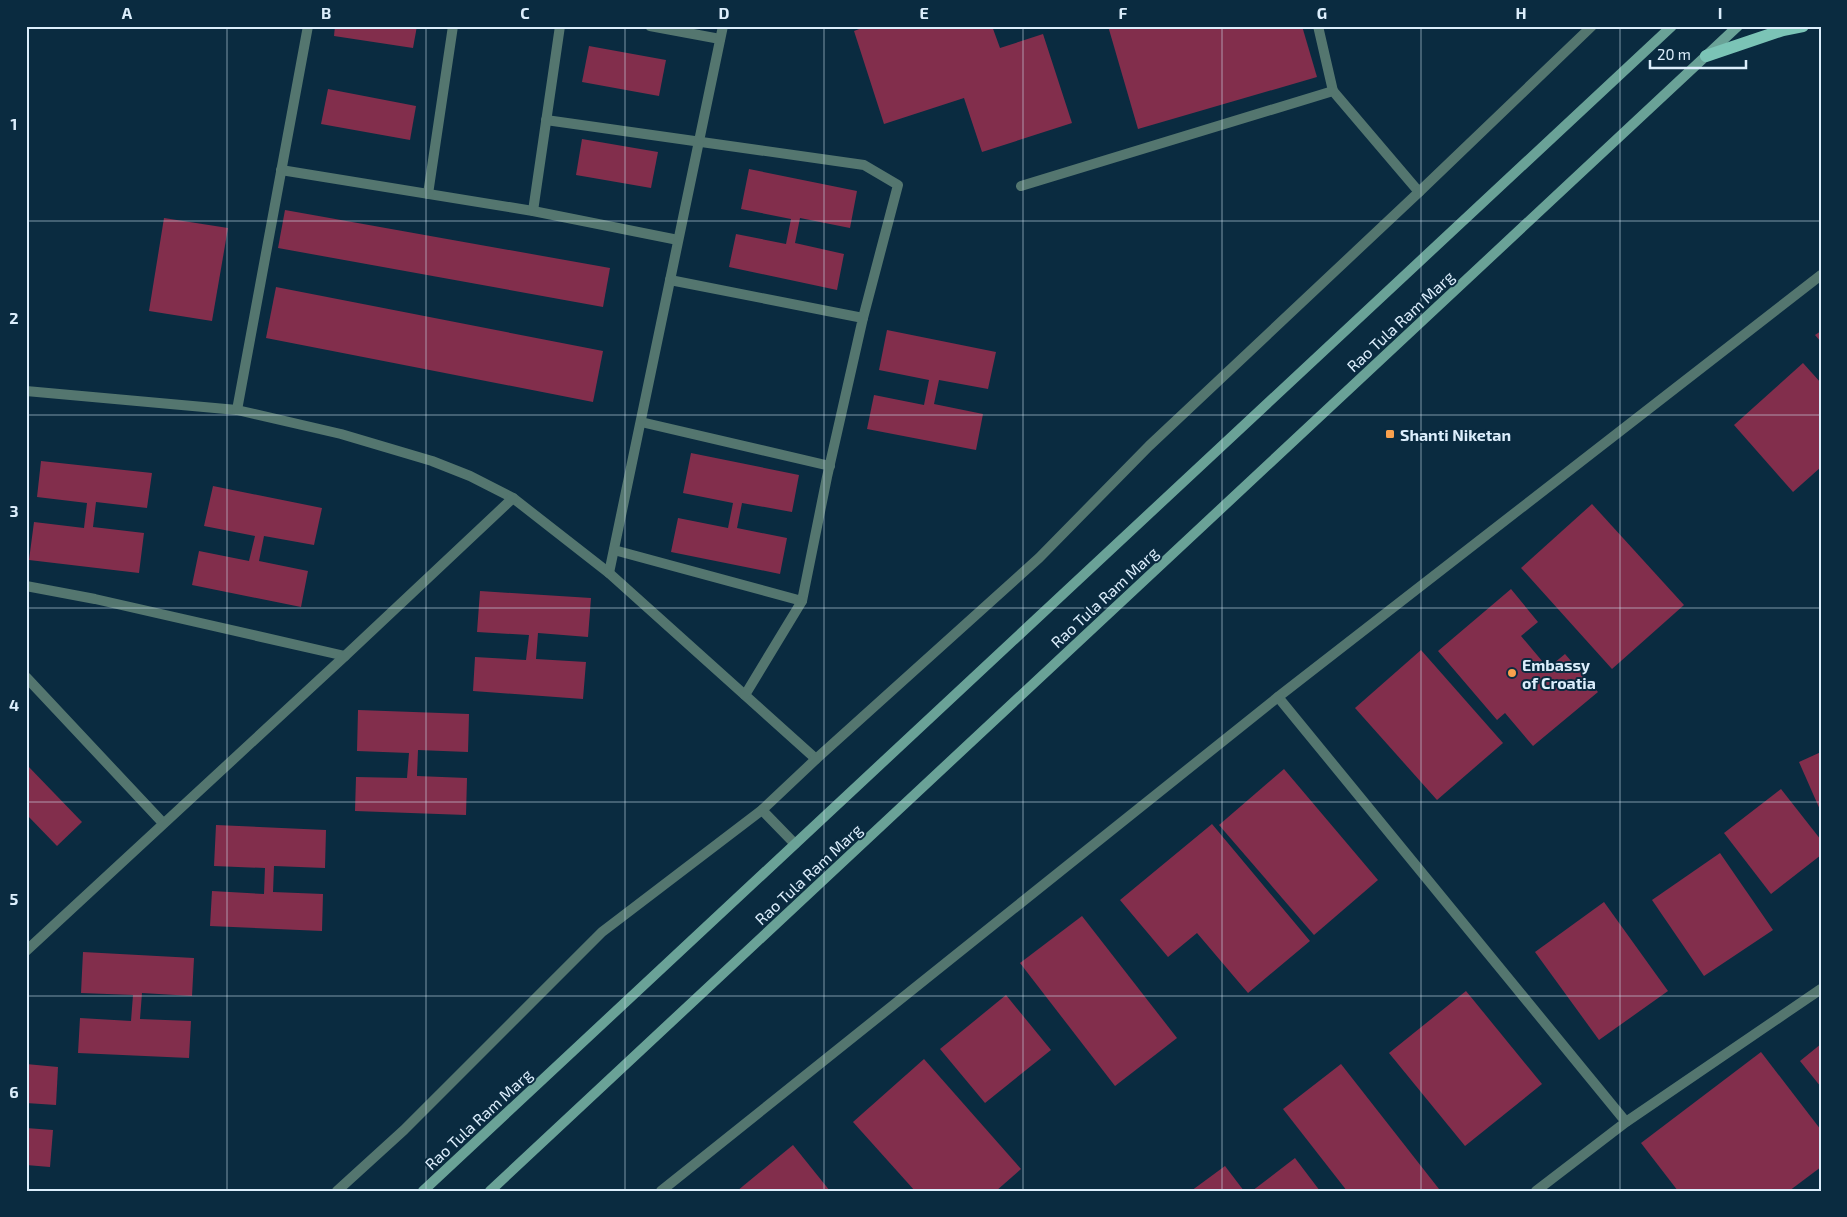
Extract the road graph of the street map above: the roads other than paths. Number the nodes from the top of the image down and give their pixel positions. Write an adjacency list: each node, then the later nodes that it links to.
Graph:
1 (308, 26): 16 (street)
2 (453, 26): 19 (street)
3 (560, 26): 14 (street)
4 (650, 26): 11 (street)
5 (723, 26): 11 (street)
6 (1318, 26): 13 (street)
7 (1592, 26): 18 (street)
8 (1672, 26): 41 (main road, Rao Tula Ram Marg)
9 (1738, 26): 12 (main road, Rao Tula Ram Marg)
10 (1803, 26): 12 (main road)
11 (720, 39): 15 (street)
12 (1706, 56): 47 (main road, Rao Tula Ram Marg)
13 (1333, 91): 17 (street); 18 (street)
14 (546, 120): 15 (street); 20 (street)
15 (699, 143): 21 (street); 24 (street)
16 (281, 170): 19 (street); 26 (street)
17 (1022, 186)
18 (1419, 192): 38 (street)
19 (428, 194): 20 (street)
20 (533, 211): 21 (street)
21 (678, 240): 23 (street)
22 (1821, 275): 37 (street)
23 (670, 280): 24 (street); 27 (street)
24 (863, 318): 28 (street)
25 (26, 391): 26 (street)
26 (237, 410): 29 (street)
27 (641, 422): 28 (street); 30 (street)
28 (830, 466): 33 (street)
29 (513, 498): 31 (street); 34 (street)
30 (614, 550): 31 (street); 33 (street)
31 (609, 573): 36 (street)
32 (26, 586): 34 (street)
33 (802, 601): 36 (street)
34 (345, 656): 40 (street)
35 (26, 677): 40 (street)
36 (745, 695): 38 (street)
37 (1278, 697): 44 (street); 48 (street)
38 (816, 759): 39 (street)
39 (762, 810): 41 (street); 45 (street)
40 (164, 823): 42 (street)
41 (795, 844): 46 (main road, Rao Tula Ram Marg)
42 (26, 951)
43 (1821, 989): 44 (street)
44 (1626, 1122): 49 (street)
45 (337, 1191)
46 (423, 1191)
47 (490, 1191)
48 (661, 1191)
49 (1536, 1191)

